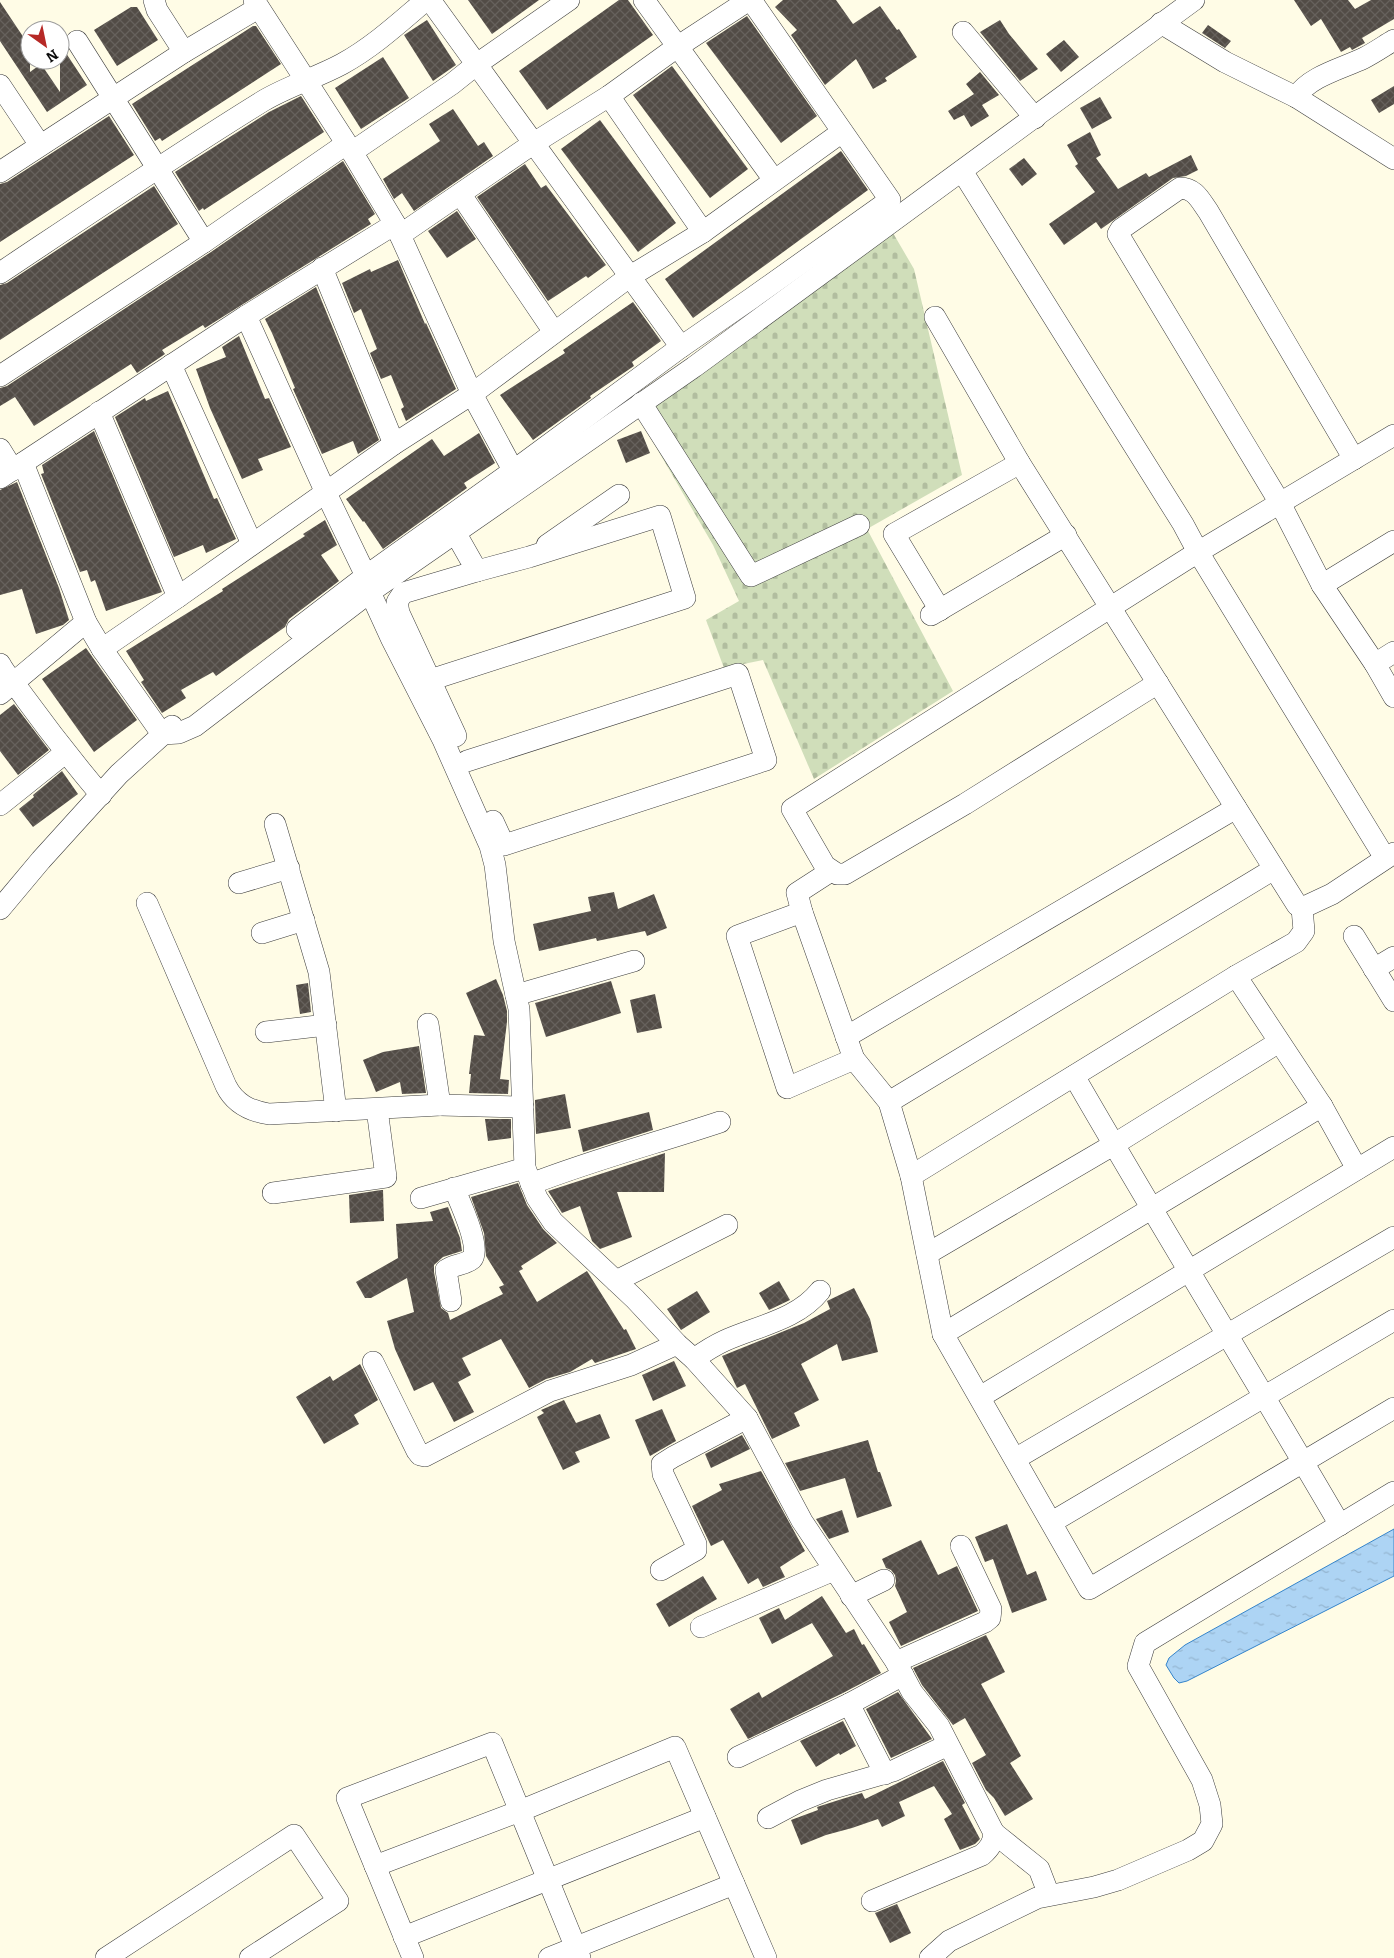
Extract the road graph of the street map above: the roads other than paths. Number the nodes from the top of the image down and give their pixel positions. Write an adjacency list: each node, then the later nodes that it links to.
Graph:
1 (154, 0): 14 (street)
2 (426, 0): 16 (street)
3 (430, 0): 15 (street)
4 (569, 0): 15 (street)
5 (644, 0): 13 (street)
6 (750, 0): 13 (street); 22 (street)
7 (1194, 0): 9 (street)
8 (256, 4): 14 (street); 16 (street)
9 (1161, 23): 19 (street); 21 (street)
10 (962, 32): 21 (street)
11 (78, 40): 20 (street)
12 (1394, 40): 19 (street)
13 (677, 47): 18 (street); 30 (street)
14 (184, 52): 20 (street)
15 (477, 64): 23 (street); 25 (street)
16 (306, 82): 25 (street); 27 (street)
17 (0, 85): 24 (street)
18 (609, 96): 23 (street); 33 (street)
19 (1296, 97): 26 (street)
20 (113, 98): 24 (street); 27 (street)
21 (1035, 118): 28 (street)
22 (842, 132): 30 (street); 41 (street)
23 (534, 143): 31 (street); 37 (street)
24 (40, 145): 29 (street)
25 (349, 148): 32 (street); 34 (street)
26 (1394, 159)
27 (158, 168): 34 (street); 36 (street)
28 (962, 171): 45 (street); 62 (street)
29 (0, 172)
30 (774, 180): 33 (street)
31 (461, 194): 32 (street); 40 (street)
32 (398, 229): 35 (street); 44 (street)
33 (703, 232): 37 (street)
34 (204, 242): 43 (street)
35 (322, 268): 38 (street); 48 (street)
36 (0, 273)
37 (629, 277): 40 (street); 41 (street)
38 (246, 316): 42 (street); 54 (street)
39 (935, 317): 51 (street)
40 (554, 332): 44 (street)
41 (681, 347): 53 (street)
42 (172, 365): 46 (street); 61 (street)
43 (0, 376)
44 (472, 394): 48 (street); 53 (street)
45 (641, 403): 53 (street); 57 (street)
46 (99, 412): 52 (street); 67 (street)
47 (1394, 435): 50 (street)
48 (394, 444): 54 (street)
49 (0, 449): 52 (street)
50 (1354, 459): 56 (street); 56 (street)
51 (1019, 462): 59 (street); 59 (street)
52 (12, 470): 69 (street)
53 (518, 479): 58 (street); 65 (street)
54 (326, 493): 61 (street); 65 (street)
55 (619, 495): 63 (street)
56 (1280, 503): 62 (street); 66 (street)
57 (859, 525)
58 (456, 534): 64 (street); 65 (street)
59 (1066, 536): 68 (street)
60 (1394, 541): 66 (street)
61 (252, 544): 67 (street)
62 (1198, 552): 68 (street); 85 (street)
63 (529, 557): 64 (street); 74 (street)
64 (477, 571): 74 (street)
65 (368, 584): 78 (street); 101 (street)
66 (1322, 585): 73 (street)
67 (178, 597): 70 (street)
68 (1110, 608): 75 (street); 88 (street)
69 (86, 622): 70 (street); 76 (street)
70 (102, 648): 78 (street)
71 (1394, 652): 73 (street)
72 (0, 664): 76 (street)
73 (1374, 664): 77 (street)
74 (430, 680): 80 (street)
75 (1158, 683): 83 (street); 88 (street)
76 (7, 689): 79 (street)
77 (1394, 697)
78 (162, 734): 81 (street)
79 (65, 753): 81 (street); 82 (street)
80 (467, 761): 80 (street)
81 (100, 795): 91 (street)
82 (0, 804)
83 (1236, 808): 87 (street); 106 (street)
84 (275, 824): 86 (street)
85 (1390, 855): 92 (street)
86 (288, 868): 89 (street); 94 (street)
87 (1274, 869): 92 (street); 110 (street)
88 (830, 871): 93 (street)
89 (239, 883)
90 (147, 903): 115 (street)
91 (0, 908)
92 (1302, 908): 100 (street)
93 (802, 912): 106 (street); 108 (street)
94 (304, 920): 95 (street); 104 (street)
95 (262, 932)
96 (1354, 936): 99 (street)
97 (1394, 957): 99 (street)
98 (634, 961): 101 (street)
99 (1374, 969): 102 (street)
100 (1236, 976): 107 (street); 109 (street)
101 (516, 995): 113 (street)
102 (1394, 1001)
103 (428, 1024): 111 (street)
104 (326, 1025): 105 (street); 115 (street)
105 (266, 1032)
106 (846, 1037): 108 (street)
107 (1279, 1042): 112 (street); 117 (street)
108 (854, 1060): 110 (street)
109 (1074, 1076): 117 (street); 121 (street)
110 (889, 1102): 121 (street)
111 (440, 1105): 113 (street); 114 (street)
112 (1322, 1106): 119 (street); 125 (street)
113 (523, 1107): 120 (street)
114 (377, 1109): 115 (street); 123 (street)
115 (336, 1111)
116 (720, 1122): 120 (street)
117 (1113, 1145): 125 (street); 128 (street)
118 (1394, 1147): 119 (street)
119 (1357, 1169): 129 (street)
120 (528, 1176): 122 (street); 130 (street)
121 (911, 1176): 128 (street)
122 (454, 1188): 124 (street); 132 (street)
123 (273, 1193)
124 (421, 1198)
125 (1151, 1209): 129 (street); 134 (street)
126 (727, 1225): 130 (street)
127 (1394, 1237): 135 (street)
128 (927, 1254): 134 (street)
129 (1188, 1271): 135 (street); 139 (street)
130 (616, 1281): 136 (street)
131 (820, 1291): 137 (street)
132 (451, 1301)
133 (1394, 1320): 140 (street)
134 (944, 1334): 139 (street)
135 (1227, 1335): 140 (street); 143 (street)
136 (677, 1344): 137 (street); 138 (street)
137 (694, 1359): 142 (street)
138 (373, 1362)
139 (980, 1397): 143 (street)
140 (1264, 1397): 144 (street); 146 (street)
141 (1394, 1408): 144 (street)
142 (747, 1418): 149 (street); 150 (street)
143 (1015, 1459): 146 (street)
144 (1303, 1462): 146 (street); 147 (street)
145 (1394, 1492): 147 (street)
146 (1052, 1522)
147 (1340, 1525): 166 (street)
148 (960, 1546): 154 (street)
149 (661, 1570)
150 (834, 1570): 152 (street); 153 (street)
151 (884, 1580): 152 (street)
152 (851, 1596): 154 (street)
153 (701, 1627)
154 (899, 1668): 155 (street); 156 (street)
155 (849, 1704): 157 (street); 158 (street)
156 (948, 1745): 158 (street); 162 (street)
157 (738, 1757)
158 (885, 1774): 161 (street)
159 (520, 1811): 160 (street); 163 (street); 163 (street); 164 (street)
160 (705, 1817): 164 (street); 165 (street)
161 (768, 1818)
162 (994, 1834): 166 (street); 167 (street)
163 (375, 1866): 168 (street)
164 (548, 1879): 168 (street); 169 (street)
165 (734, 1884): 169 (street); 170 (street)
166 (1049, 1895): 175 (street)
167 (872, 1902)
168 (404, 1937): 173 (street)
169 (578, 1953): 174 (street)
170 (760, 1956)
171 (106, 1958): 172 (street)
172 (250, 1958)
173 (413, 1958)
174 (548, 1958)
175 (930, 1958)

